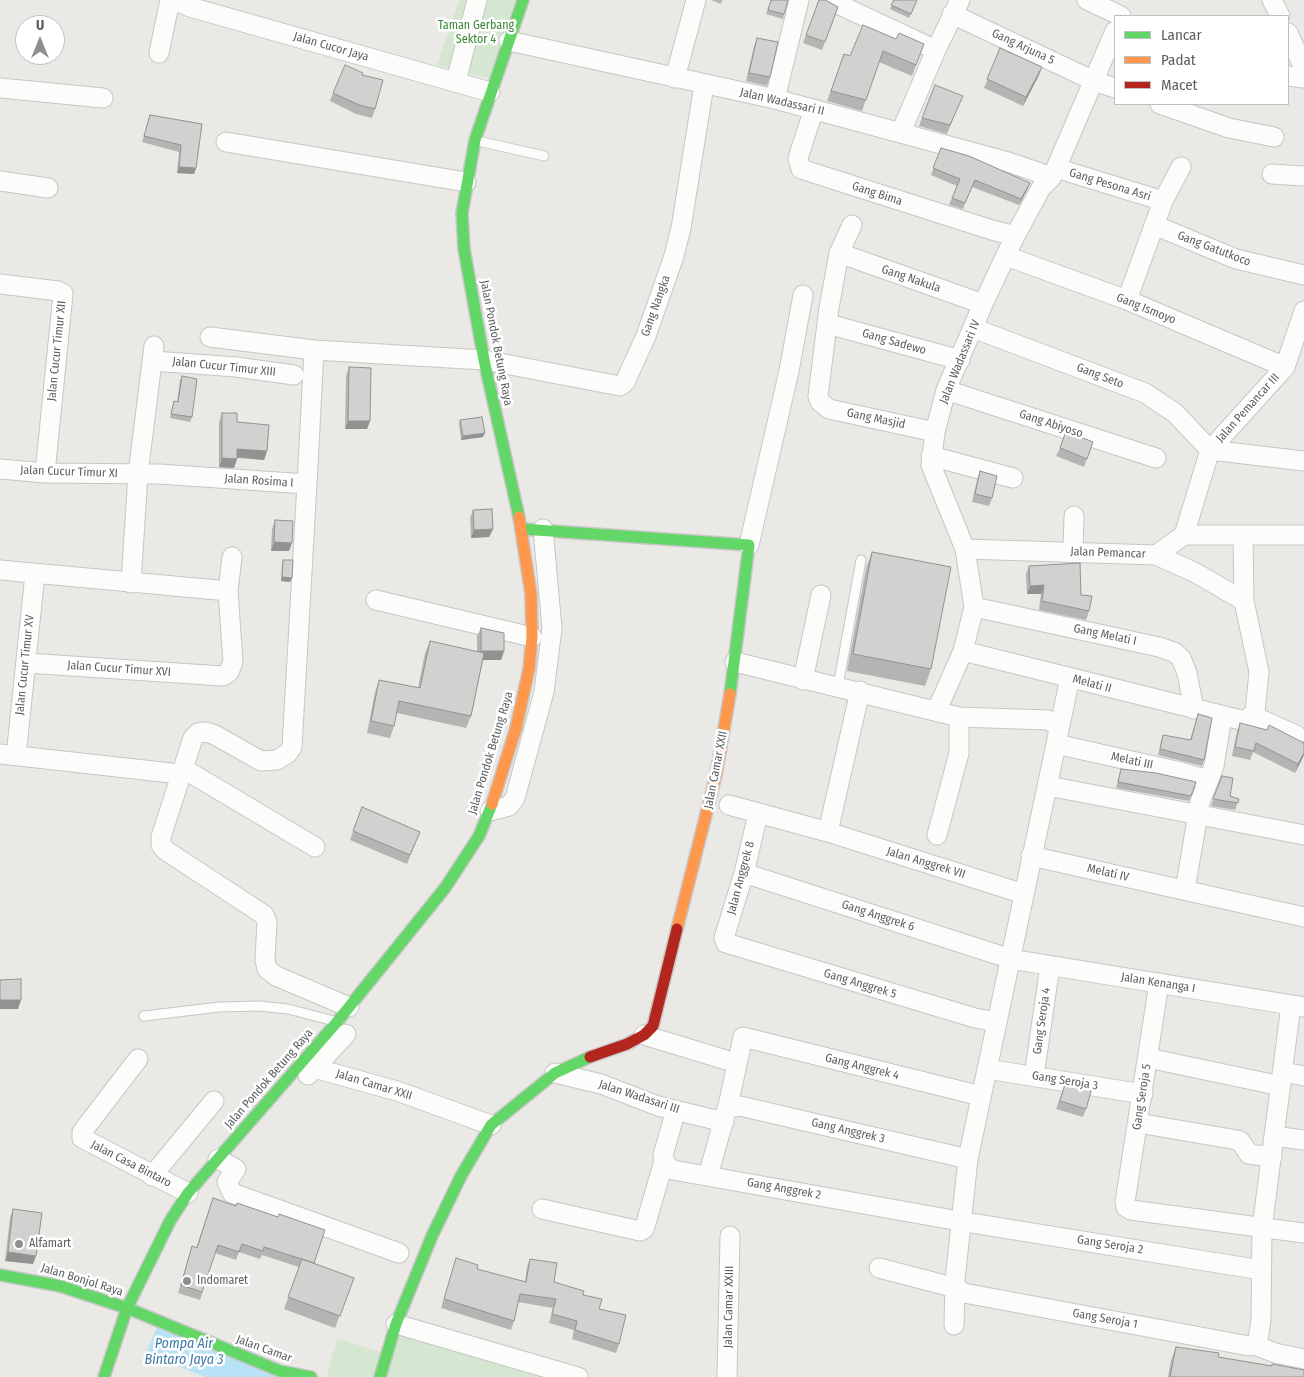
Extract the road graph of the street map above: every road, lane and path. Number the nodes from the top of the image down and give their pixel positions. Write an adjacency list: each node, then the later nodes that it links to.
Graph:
1 (477, 0): 23 (street)
2 (523, 0): 16 (main road, Jalan Pondok Betung Raya)
3 (696, 0): 21 (street)
4 (799, 0): 30 (street)
5 (830, 0): 17 (street)
6 (1087, 0): 11 (street)
7 (1128, 0): 12 (street)
8 (1272, 0): 13 (street)
9 (181, 2): 18 (street); 23 (street, Jalan Cucor Jaya)
10 (956, 7): 17 (street); 24 (street, Gang Arjuna 5)
11 (1119, 15)
12 (1121, 15)
13 (1280, 15)
14 (1114, 33): 24 (street, Jalan Wadassari IV)
15 (1289, 35): 19 (street)
16 (509, 41): 21 (street, Jalan Wadassari II); 28 (main road, Jalan Pondok Betung Raya)
17 (936, 50): 33 (street)
18 (159, 52)
19 (1304, 68)
20 (1289, 76): 22 (street)
21 (675, 78): 25 (street, Jalan Wadassari II)
22 (1304, 78)
23 (456, 81): 28 (street, Jalan Cucor Jaya)
24 (1094, 81): 27 (street, Gang Arjuna 5); 39 (street, Jalan Wadassari IV)
25 (704, 85): 30 (street, Jalan Wadassari II); 61 (street, Gang Nangka)
26 (0, 88): 29 (street)
27 (1114, 88)
28 (490, 92): 35 (main road, Jalan Pondok Betung Raya)
29 (103, 98)
30 (775, 99): 32 (street, Jalan Wadassari II)
31 (1163, 105): 34 (street)
32 (814, 109): 33 (street, Jalan Wadassari II); 48 (street, Gang Bima)
33 (901, 132): 39 (street, Jalan Wadassari II)
34 (1274, 137)
35 (475, 140): 37 (lane); 43 (main road, Jalan Pondok Betung Raya)
36 (226, 142): 43 (street)
37 (544, 156)
38 (1181, 167): 45 (street)
39 (1054, 172): 45 (street, Gang Pesona Asri); 48 (street, Jalan Wadassari IV)
40 (1272, 174): 41 (street)
41 (1304, 176)
42 (0, 181): 44 (street)
43 (466, 182): 61 (main road, Jalan Pondok Betung Raya)
44 (48, 188)
45 (1163, 201): 47 (street)
46 (852, 226): 49 (street)
47 (1154, 226): 51 (street, Gang Gatutkoco); 54 (street)
48 (1015, 236): 50 (street, Jalan Wadassari IV)
49 (839, 253): 55 (street, Gang Nakula); 57 (street)
50 (1006, 256): 54 (street, Gang Ismoyo); 55 (street, Jalan Wadassari IV)
51 (1304, 275)
52 (0, 284): 72 (street, Jalan Cucur Timur XII)
53 (803, 295): 82 (street)
54 (1127, 300): 63 (street, Gang Ismoyo)
55 (983, 304): 58 (street, Jalan Wadassari IV)
56 (1304, 311): 63 (street, Jalan Pemancar III)
57 (828, 324): 62 (street, Gang Sadewo); 66 (street, Gang Masjid)
58 (973, 328): 62 (street, Jalan Wadassari IV); 67 (street, Gang Seto)
59 (210, 338): 60 (street)
60 (314, 350): 61 (street); 75 (street, Jalan Rosima I)
61 (484, 360): 77 (main road, Jalan Pondok Betung Raya)
62 (960, 360): 65 (street, Jalan Wadassari IV)
63 (1285, 367): 67 (street, Jalan Pemancar III)
64 (294, 375): 73 (street, Jalan Cucur Timur XIII)
65 (946, 390): 66 (street, Jalan Wadassari IV); 69 (street, Gang Abiyoso)
66 (935, 432): 68 (street, Jalan Wadassari IV)
67 (1210, 450): 70 (street); 79 (street, Jalan Pemancar III)
68 (930, 456): 74 (street); 83 (street, Jalan Wadassari IV)
69 (1156, 458)
70 (1304, 462)
71 (0, 470): 72 (street, Jalan Cucur Timur XI)
72 (46, 473): 73 (street, Jalan Cucur Timur XI)
73 (138, 474): 75 (street, Jalan Rosima I); 90 (street, Jalan Cucur Timur XIII)
74 (1012, 478)
75 (307, 484): 112 (street)
76 (1074, 516): 84 (street)
77 (522, 529): 78 (main road); 96 (main road, Jalan Pondok Betung Raya)
78 (543, 529): 82 (main road); 116 (street)
79 (1184, 535): 80 (street); 85 (street, Jalan Pemancar)
80 (1243, 535): 81 (street); 94 (street)
81 (1304, 535)
82 (749, 545): 98 (main road, Jalan Camar XXII)
83 (965, 549): 84 (street, Jalan Pemancar); 95 (street, Jalan Wadassari IV)
84 (1073, 552): 85 (street, Jalan Pemancar)
85 (1156, 555): 94 (street)
86 (232, 557): 91 (street)
87 (861, 560): 102 (lane)
88 (0, 570): 89 (street)
89 (35, 574): 90 (street); 99 (street, Jalan Cucur Timur XV)
90 (131, 583): 91 (street)
91 (228, 591): 99 (street, Jalan Cucur Timur XVI)
92 (822, 595): 101 (street)
93 (376, 600): 96 (street)
94 (1244, 601): 107 (street)
95 (974, 607): 97 (street, Jalan Wadassari IV); 104 (street, Gang Melati I)
96 (532, 637): 116 (main road, Jalan Pondok Betung Raya)
97 (963, 651): 100 (street, Melati II); 105 (street, Jalan Wadassari IV)
98 (735, 662): 101 (street); 137 (main road, Jalan Camar XXII)
99 (26, 663): 111 (street, Jalan Cucur Timur XV)
100 (1070, 678): 104 (street, Melati II); 110 (street)
101 (803, 680): 102 (street)
102 (838, 686): 103 (street)
103 (860, 691): 105 (street); 119 (street)
104 (1194, 709): 106 (street, Melati II)
105 (937, 710): 108 (street)
106 (1222, 716): 107 (street, Melati II); 113 (street)
107 (1253, 716): 109 (street)
108 (963, 717): 110 (street, Melati III); 120 (street)
109 (1296, 735)
110 (1057, 736): 113 (street, Melati III); 114 (street)
111 (8, 754): 112 (street)
112 (177, 771): 122 (street); 133 (street)
113 (1208, 780): 118 (street)
114 (1048, 786): 118 (street); 123 (street)
115 (730, 805): 117 (street, Jalan Anggrek VII)
116 (490, 811): 133 (main road, Jalan Pondok Betung Raya)
117 (758, 814): 119 (street, Jalan Anggrek VII); 124 (street, Jalan Anggrek 8)
118 (1198, 815): 121 (street); 125 (street)
119 (828, 832): 126 (street, Jalan Anggrek VII)
120 (937, 835)
121 (1304, 835)
122 (315, 847)
123 (1031, 856): 125 (street, Melati IV); 126 (street)
124 (744, 873): 128 (street, Jalan Anggrek 8); 129 (street, Gang Anggrek 6)
125 (1185, 890): 127 (street, Melati IV)
126 (1024, 894): 129 (street)
127 (1304, 917)
128 (725, 941): 135 (street, Gang Anggrek 5)
129 (1011, 959): 130 (street, Jalan Kenanga I); 135 (street)
130 (1050, 966): 131 (street, Jalan Kenanga I); 144 (street, Gang Seroja 4)
131 (1159, 983): 132 (street, Jalan Kenanga I); 138 (street, Gang Seroja 5)
132 (1297, 1006): 146 (street)
133 (349, 1007): 136 (main road, Jalan Pondok Betung Raya)
134 (144, 1016): 136 (lane)
135 (998, 1022): 142 (street)
136 (341, 1028): 141 (street); 158 (main road, Jalan Pondok Betung Raya)
137 (644, 1035): 140 (street); 143 (main road)
138 (1148, 1058): 146 (street); 147 (street, Gang Seroja 5)
139 (138, 1059): 161 (street, Jalan Casa Bintaro)
140 (726, 1060)
141 (314, 1068): 151 (street); 154 (street, Jalan Camar XXII)
142 (987, 1069): 144 (street, Gang Seroja 3); 148 (street)
143 (555, 1073): 150 (street, Jalan Wadasari III); 154 (main road)
144 (1034, 1076): 147 (street, Gang Seroja 3)
145 (1304, 1076): 146 (street)
146 (1282, 1079): 155 (street)
147 (1143, 1094): 153 (street, Gang Seroja 5)
148 (981, 1096): 152 (street, Gang Anggrek 4); 159 (street)
149 (214, 1101): 161 (street)
150 (676, 1110): 152 (street, Jalan Wadasari III); 160 (street)
151 (273, 1114)
152 (726, 1115): 159 (street, Gang Anggrek 3); 162 (street)
153 (1138, 1123): 157 (street); 166 (street, Gang Seroja 5)
154 (491, 1125): 175 (main road)
155 (1274, 1136): 156 (street); 157 (street)
156 (1304, 1140)
157 (1272, 1158): 166 (street)
158 (218, 1159): 163 (main road, Jalan Pondok Betung Raya); 169 (street)
159 (968, 1159): 165 (street)
160 (664, 1161): 162 (street, Gang Anggrek 2); 164 (street)
161 (152, 1176): 163 (street, Jalan Casa Bintaro)
162 (708, 1176): 165 (street, Gang Anggrek 2)
163 (188, 1192): 174 (main road, Jalan Pondok Betung Raya)
164 (542, 1209)
165 (960, 1221): 171 (street, Gang Seroja 2); 173 (street)
166 (1262, 1228): 167 (street); 171 (street)
167 (1304, 1233)
168 (730, 1236): 184 (street, Jalan Camar XXIII)
169 (399, 1253)
170 (879, 1268): 173 (street, Gang Seroja 1)
171 (1261, 1270): 177 (street)
172 (0, 1275): 174 (main road, Jalan Bonjol Raya)
173 (956, 1288): 176 (street); 177 (street, Gang Seroja 1)
174 (126, 1308): 179 (main road, Jalan Camar); 180 (main road, Jalan Pondok Betung Raya)
175 (396, 1324): 182 (main road); 183 (street)
176 (954, 1325)
177 (1255, 1345): 178 (street, Gang Seroja 1)
178 (1304, 1359)
179 (280, 1374): 181 (main road, Jalan Camar)
180 (104, 1377)
181 (311, 1377)
182 (380, 1377)
183 (578, 1377)
184 (727, 1377)

